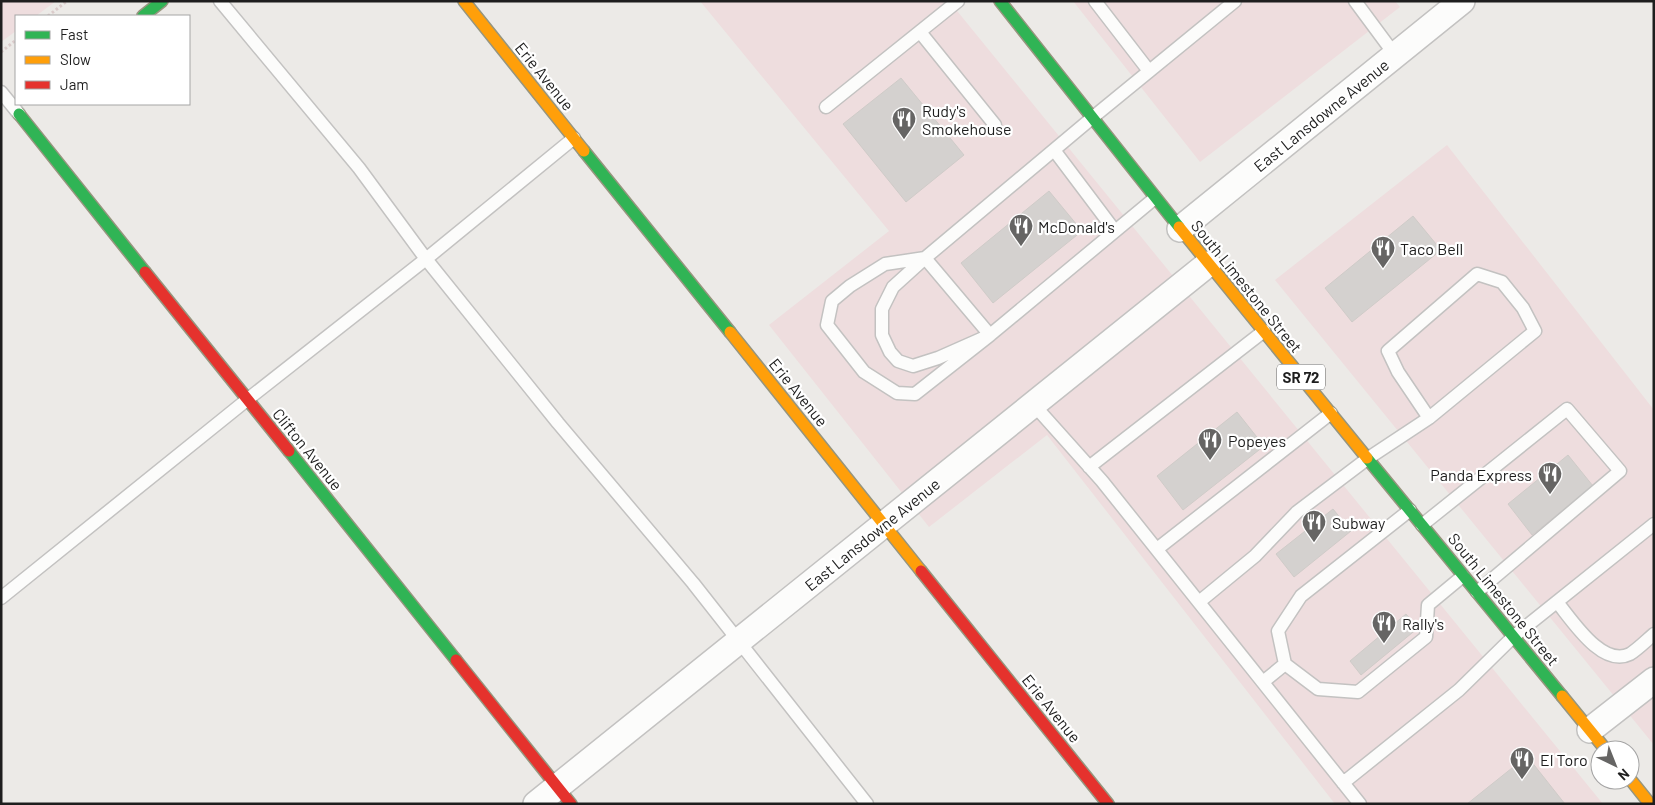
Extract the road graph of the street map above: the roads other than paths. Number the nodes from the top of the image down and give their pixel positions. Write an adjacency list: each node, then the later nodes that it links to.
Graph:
1 (162, 1): 10 (street)
2 (220, 1): 26 (lane)
3 (464, 1): 20 (street, Erie Avenue)
4 (958, 1): 11 (lane)
5 (1000, 1): 17 (street, South Limestone Street / SR 72)
6 (1095, 1): 13 (lane)
7 (1235, 1): 13 (lane)
8 (1355, 1): 12 (lane)
9 (1462, 1): 12 (street, East Lansdowne Avenue)
10 (144, 15)
11 (920, 32): 15 (lane); 19 (lane)
12 (1396, 55): 23 (street, East Lansdowne Avenue)
13 (1149, 71): 17 (lane)
14 (1, 92): 16 (lane)
15 (826, 107)
16 (22, 112): 18 (street); 30 (street, Clifton Avenue)
17 (1092, 118): 21 (lane); 22 (street, South Limestone Street / SR 72)
18 (7, 123)
19 (995, 125)
20 (574, 138): 26 (lane); 38 (street, Erie Avenue)
21 (1054, 150): 24 (lane); 25 (lane)
22 (1155, 198): 23 (street, South Limestone Street / SR 72); 24 (lane)
23 (1180, 229): 27 (street, South Limestone Street / SR 72)
24 (1115, 232): 29 (lane)
25 (925, 258): 29 (lane); 29 (lane); 29 (lane)
26 (426, 259): 30 (lane); 48 (lane)
27 (1208, 264): 28 (street, South Limestone Street / SR 72); 31 (street, East Lansdowne Avenue)
28 (1264, 331): 32 (street, South Limestone Street / SR 72); 35 (lane)
29 (990, 335)
30 (248, 399): 43 (lane); 56 (street, Clifton Avenue)
31 (1034, 404): 35 (lane); 38 (street, East Lansdowne Avenue)
32 (1331, 413): 34 (street, South Limestone Street / SR 72); 40 (lane)
33 (1429, 418): 33 (lane); 34 (lane)
34 (1367, 459): 36 (street, South Limestone Street / SR 72); 44 (lane)
35 (1089, 467): 40 (lane)
36 (1410, 510): 39 (street, South Limestone Street / SR 72); 49 (lane)
37 (1654, 524): 45 (lane)
38 (884, 525): 48 (street, East Lansdowne Avenue); 60 (street, Erie Avenue)
39 (1422, 525): 41 (street, South Limestone Street / SR 72); 42 (lane)
40 (1157, 549): 44 (lane)
41 (1463, 576): 42 (street, South Limestone Street / SR 72); 49 (lane)
42 (1477, 592): 47 (street, South Limestone Street / SR 72)
43 (1, 598)
44 (1199, 602): 51 (lane)
45 (1556, 602): 46 (lane); 47 (lane)
46 (1654, 634)
47 (1514, 637): 52 (street, South Limestone Street / SR 72); 54 (lane)
48 (738, 642): 56 (street, East Lansdowne Avenue); 59 (lane)
49 (1285, 664): 51 (lane)
50 (1654, 680): 52 (street)
51 (1263, 682): 54 (lane)
52 (1590, 730): 53 (street, South Limestone Street / SR 72)
53 (1598, 740)
54 (1343, 783): 61 (lane)
55 (1654, 784): 57 (lane)
56 (564, 795): 58 (street, East Lansdowne Avenue)
57 (1646, 799)
58 (536, 804)
59 (868, 804)
60 (1108, 804)
61 (1360, 804)

